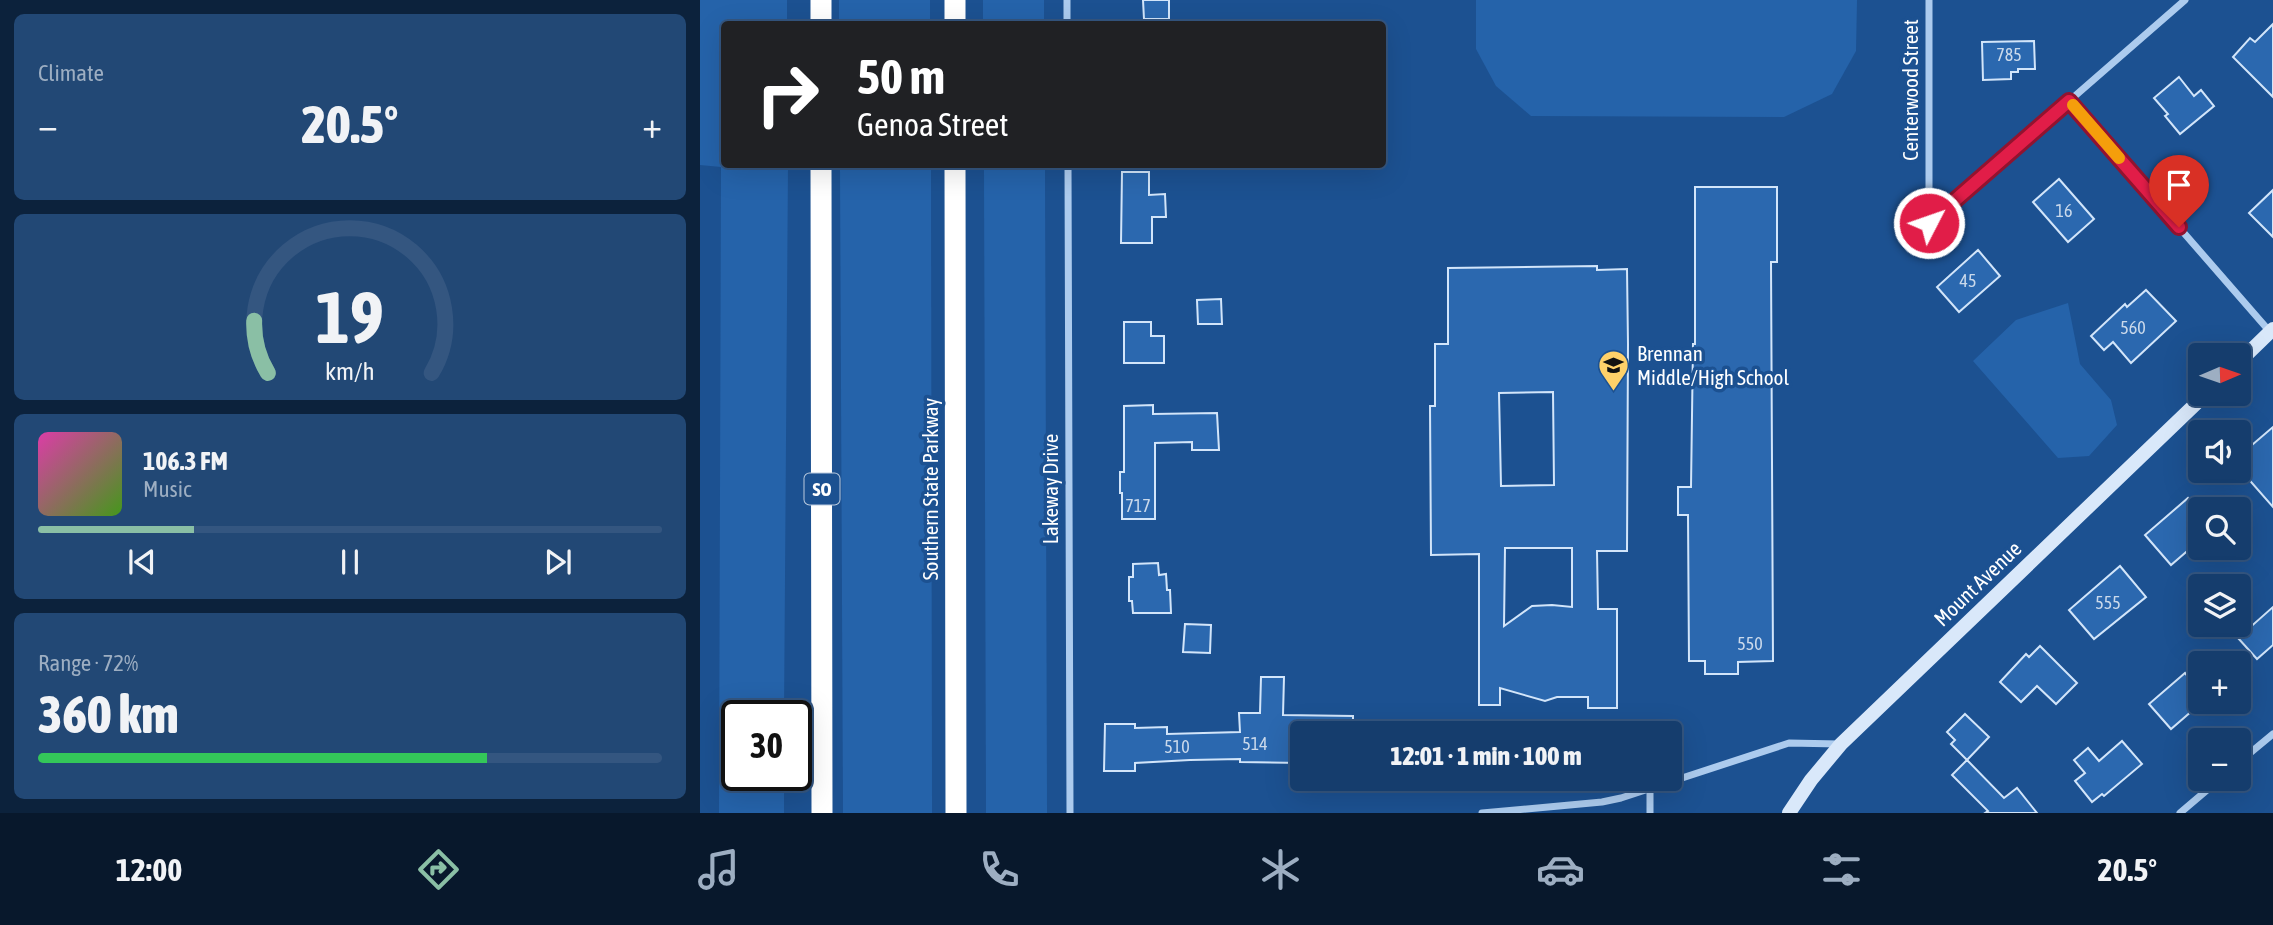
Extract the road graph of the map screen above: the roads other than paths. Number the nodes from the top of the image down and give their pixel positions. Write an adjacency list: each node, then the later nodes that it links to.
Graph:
1 (821, 0): 6 (highway)
2 (955, 0): 7 (highway)
3 (1067, 0): 8 (street)
4 (1929, 0): 9 (street, Centerwood Street)
5 (2185, 0): 9 (street)
6 (821, 21)
7 (955, 21)
8 (1067, 21)
9 (2069, 101): 13 (street)
10 (821, 168): 23 (highway, SO)
11 (955, 168): 24 (highway, Southern State Parkway)
12 (1068, 168): 25 (street, Lakeway Drive)
13 (2272, 332): 14 (street)
14 (2251, 351)
15 (2193, 406): 17 (street, Mount Avenue)
16 (2273, 734): 18 (street)
17 (1841, 744): 19 (street); 28 (street, Mount Avenue)
18 (2251, 752)
19 (1682, 778)
20 (1643, 791): 26 (street)
21 (1650, 791): 27 (street)
22 (2206, 791): 29 (street)
23 (822, 813)
24 (956, 813)
25 (1070, 813)
26 (1482, 813)
27 (1650, 813)
28 (1789, 813)
29 (2180, 813)

